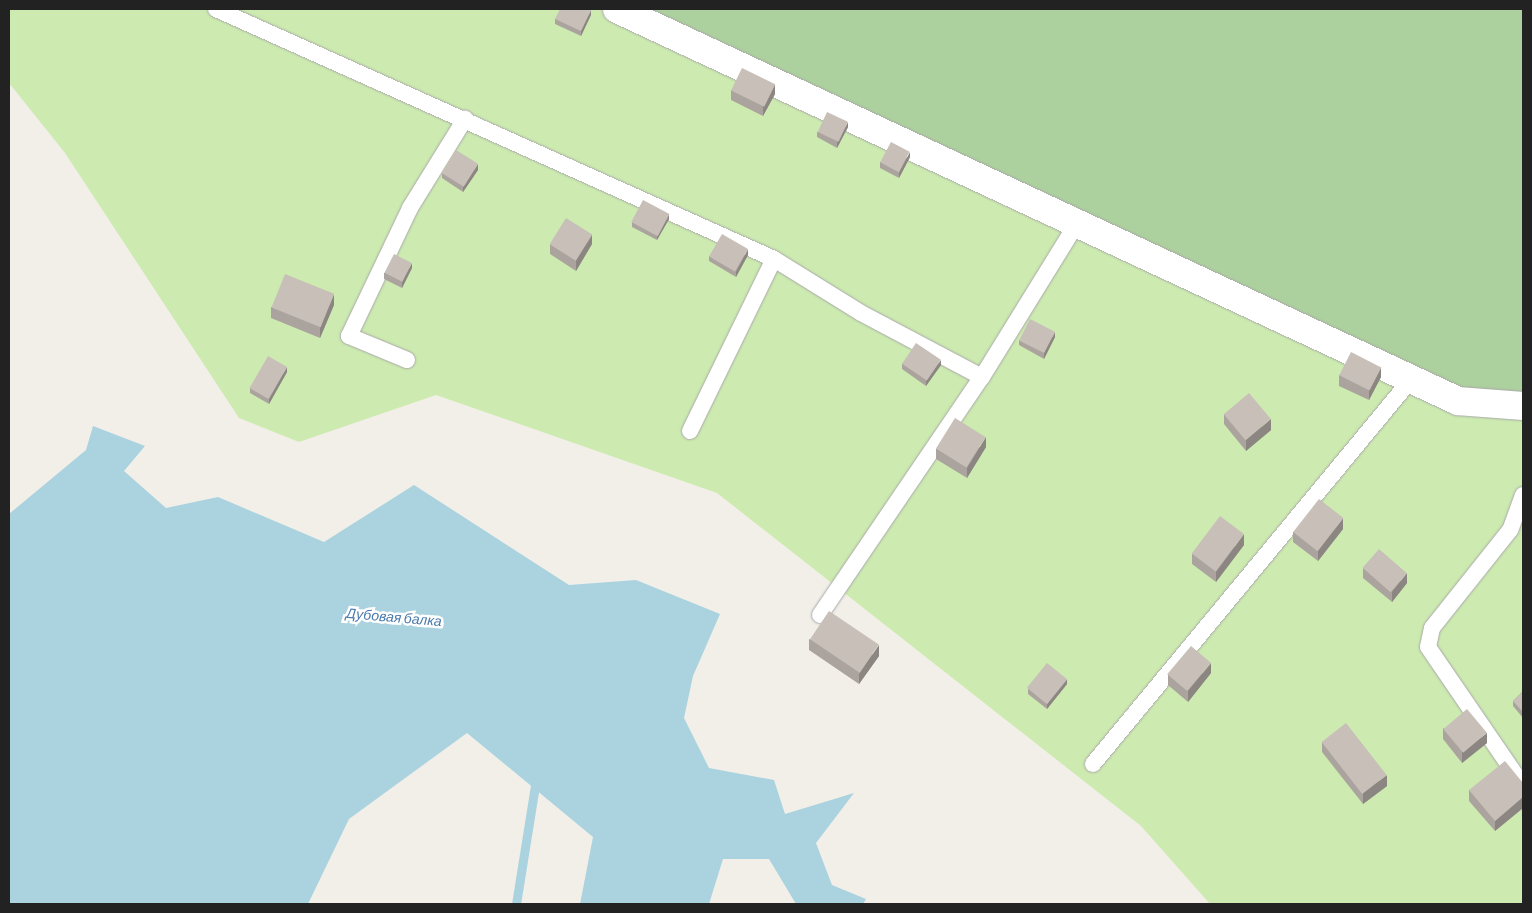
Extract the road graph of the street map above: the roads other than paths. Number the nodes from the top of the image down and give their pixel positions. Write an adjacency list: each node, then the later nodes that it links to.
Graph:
1 (216, 9): 3 (lane)
2 (617, 9): 4 (street)
3 (465, 119): 5 (lane); 6 (lane)
4 (1077, 223): 7 (lane); 8 (street)
5 (774, 258): 7 (lane); 10 (lane)
6 (408, 360)
7 (982, 377): 12 (lane)
8 (1412, 379): 9 (street); 13 (lane)
9 (1523, 406)
10 (690, 431)
11 (1523, 495): 14 (lane)
12 (820, 615)
13 (1093, 764)
14 (1523, 786)

